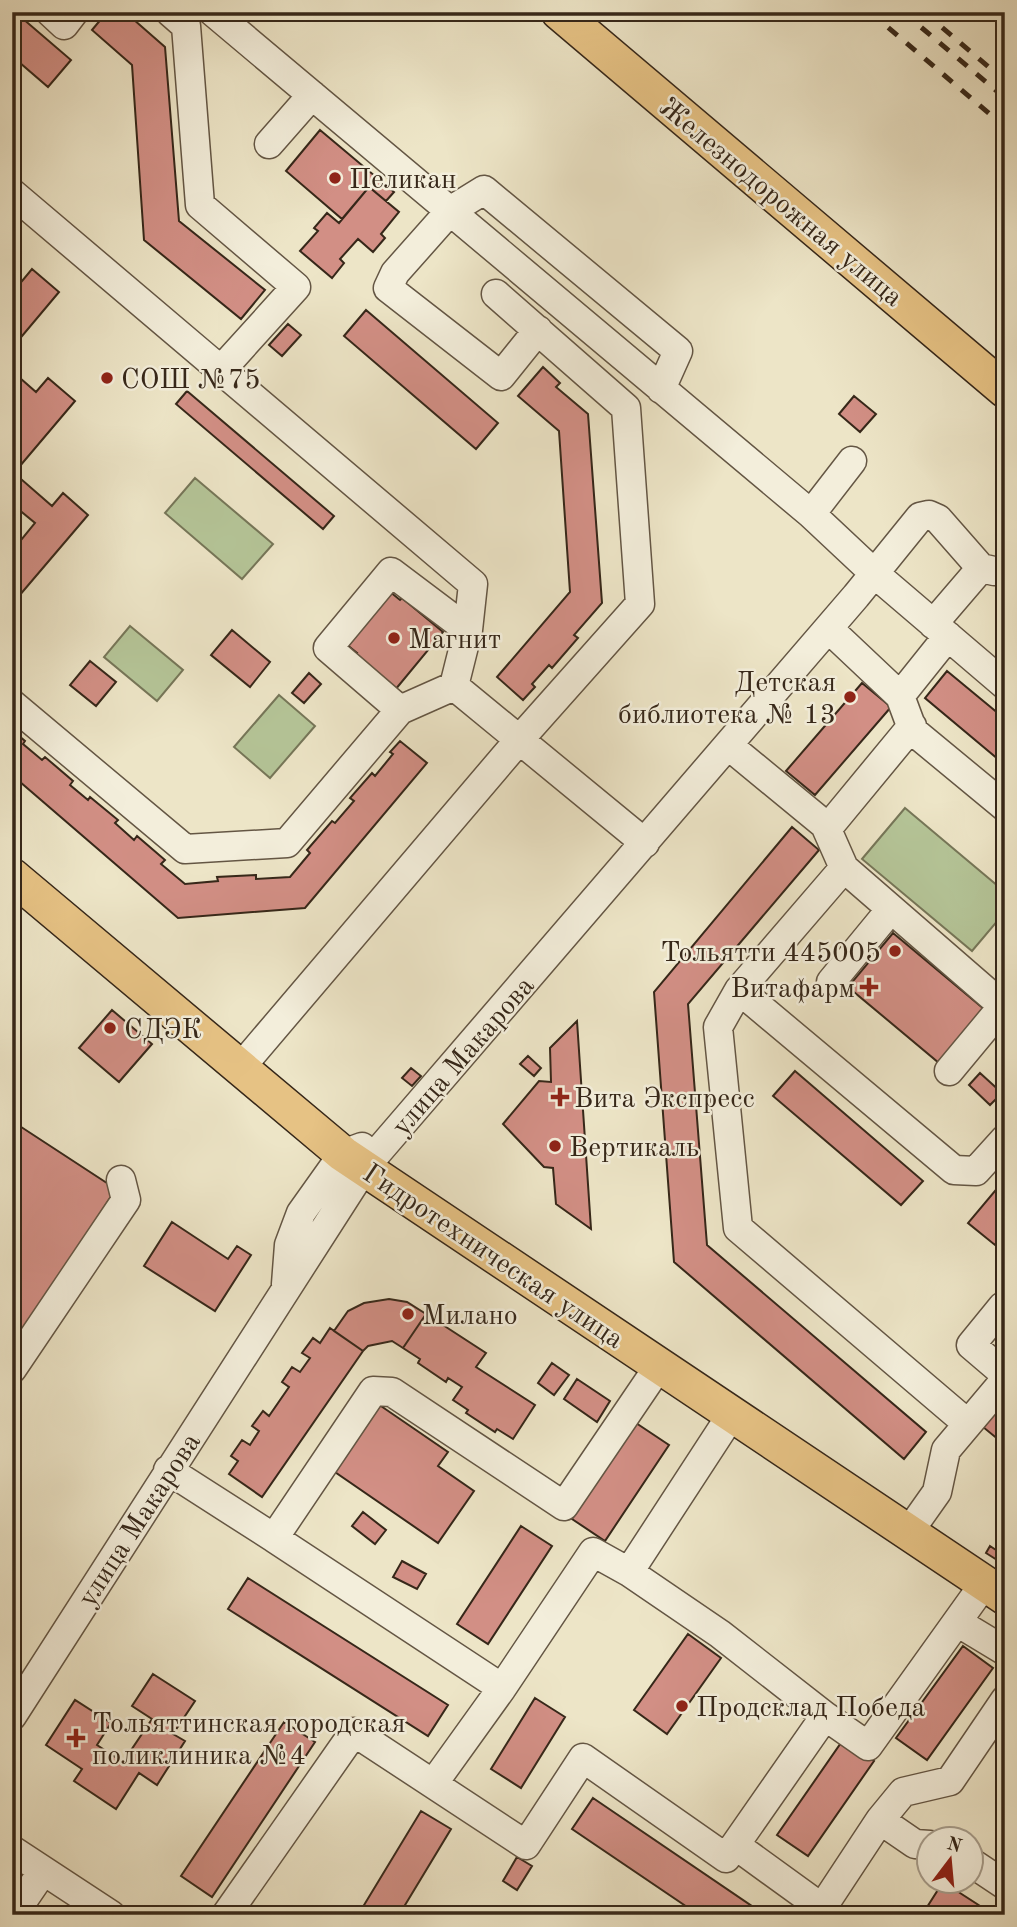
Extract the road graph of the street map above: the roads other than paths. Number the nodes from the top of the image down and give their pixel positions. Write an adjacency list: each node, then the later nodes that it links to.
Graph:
1 (50, 12): 2 (street)
2 (74, 12)
3 (170, 12): 12 (street)
4 (214, 12): 6 (street)
5 (559, 12): 14 (main road, Железнодорожная улица)
6 (312, 95): 7 (street); 9 (street)
7 (269, 144)
8 (12, 193): 12 (street)
9 (450, 211): 11 (street); 13 (street); 13 (street)
10 (496, 294): 11 (street)
11 (538, 330): 28 (street)
12 (221, 370): 20 (street)
13 (662, 389): 16 (street)
14 (1005, 390)
15 (852, 461): 16 (street)
16 (811, 514): 18 (street)
17 (993, 569): 18 (street, улица Макарова); 21 (street)
18 (875, 575): 19 (street, улица Макарова); 21 (street)
19 (828, 629): 24 (street); 29 (street, улица Макарова)
20 (468, 630): 23 (street); 26 (street)
21 (940, 630): 22 (street); 24 (street)
22 (1005, 685)
23 (454, 686): 26 (street); 28 (street)
24 (900, 696): 27 (street)
25 (12, 704): 26 (street)
26 (400, 710)
27 (912, 726): 30 (street); 31 (street)
28 (519, 740): 32 (street); 38 (street)
29 (729, 746): 31 (street); 32 (street, улица Макарова)
30 (1005, 807)
31 (827, 829): 33 (street)
32 (645, 843): 41 (street, улица Макарова)
33 (844, 869): 35 (street); 37 (street)
34 (12, 876): 38 (main road, Гидротехническая улица)
35 (891, 909): 36 (street); 39 (street)
36 (831, 982)
37 (739, 990): 40 (street); 49 (street)
38 (240, 1068): 41 (main road, Гидротехническая улица)
39 (950, 1071)
40 (1005, 1139)
41 (354, 1161): 44 (main road, Гидротехническая улица); 50 (street, улица Макарова)
42 (121, 1180): 45 (street)
43 (1002, 1307): 46 (street)
44 (659, 1366): 48 (main road, Гидротехническая улица); 52 (street)
45 (12, 1369)
46 (1005, 1374)
47 (1005, 1380): 49 (street)
48 (732, 1414): 51 (main road, Гидротехническая улица); 53 (street)
49 (968, 1424): 51 (street)
50 (168, 1470): 52 (street); 59 (street, улица Макарова)
51 (908, 1533): 54 (main road, Гидротехническая улица)
52 (274, 1538): 57 (street)
53 (629, 1573): 57 (street); 60 (street)
54 (994, 1591): 55 (street)
55 (957, 1622): 56 (street); 60 (street)
56 (1005, 1651)
57 (502, 1688): 61 (street)
58 (1005, 1700): 62 (street)
59 (12, 1716)
60 (825, 1716): 64 (street)
61 (433, 1784): 64 (street); 71 (street)
62 (880, 1820): 63 (street); 64 (street)
63 (916, 1844)
64 (735, 1845)
65 (12, 1850): 66 (street)
66 (43, 1871): 69 (street); 70 (street)
67 (986, 1873): 68 (street)
68 (1005, 1885)
69 (13, 1915)
70 (111, 1915)
71 (226, 1915)

